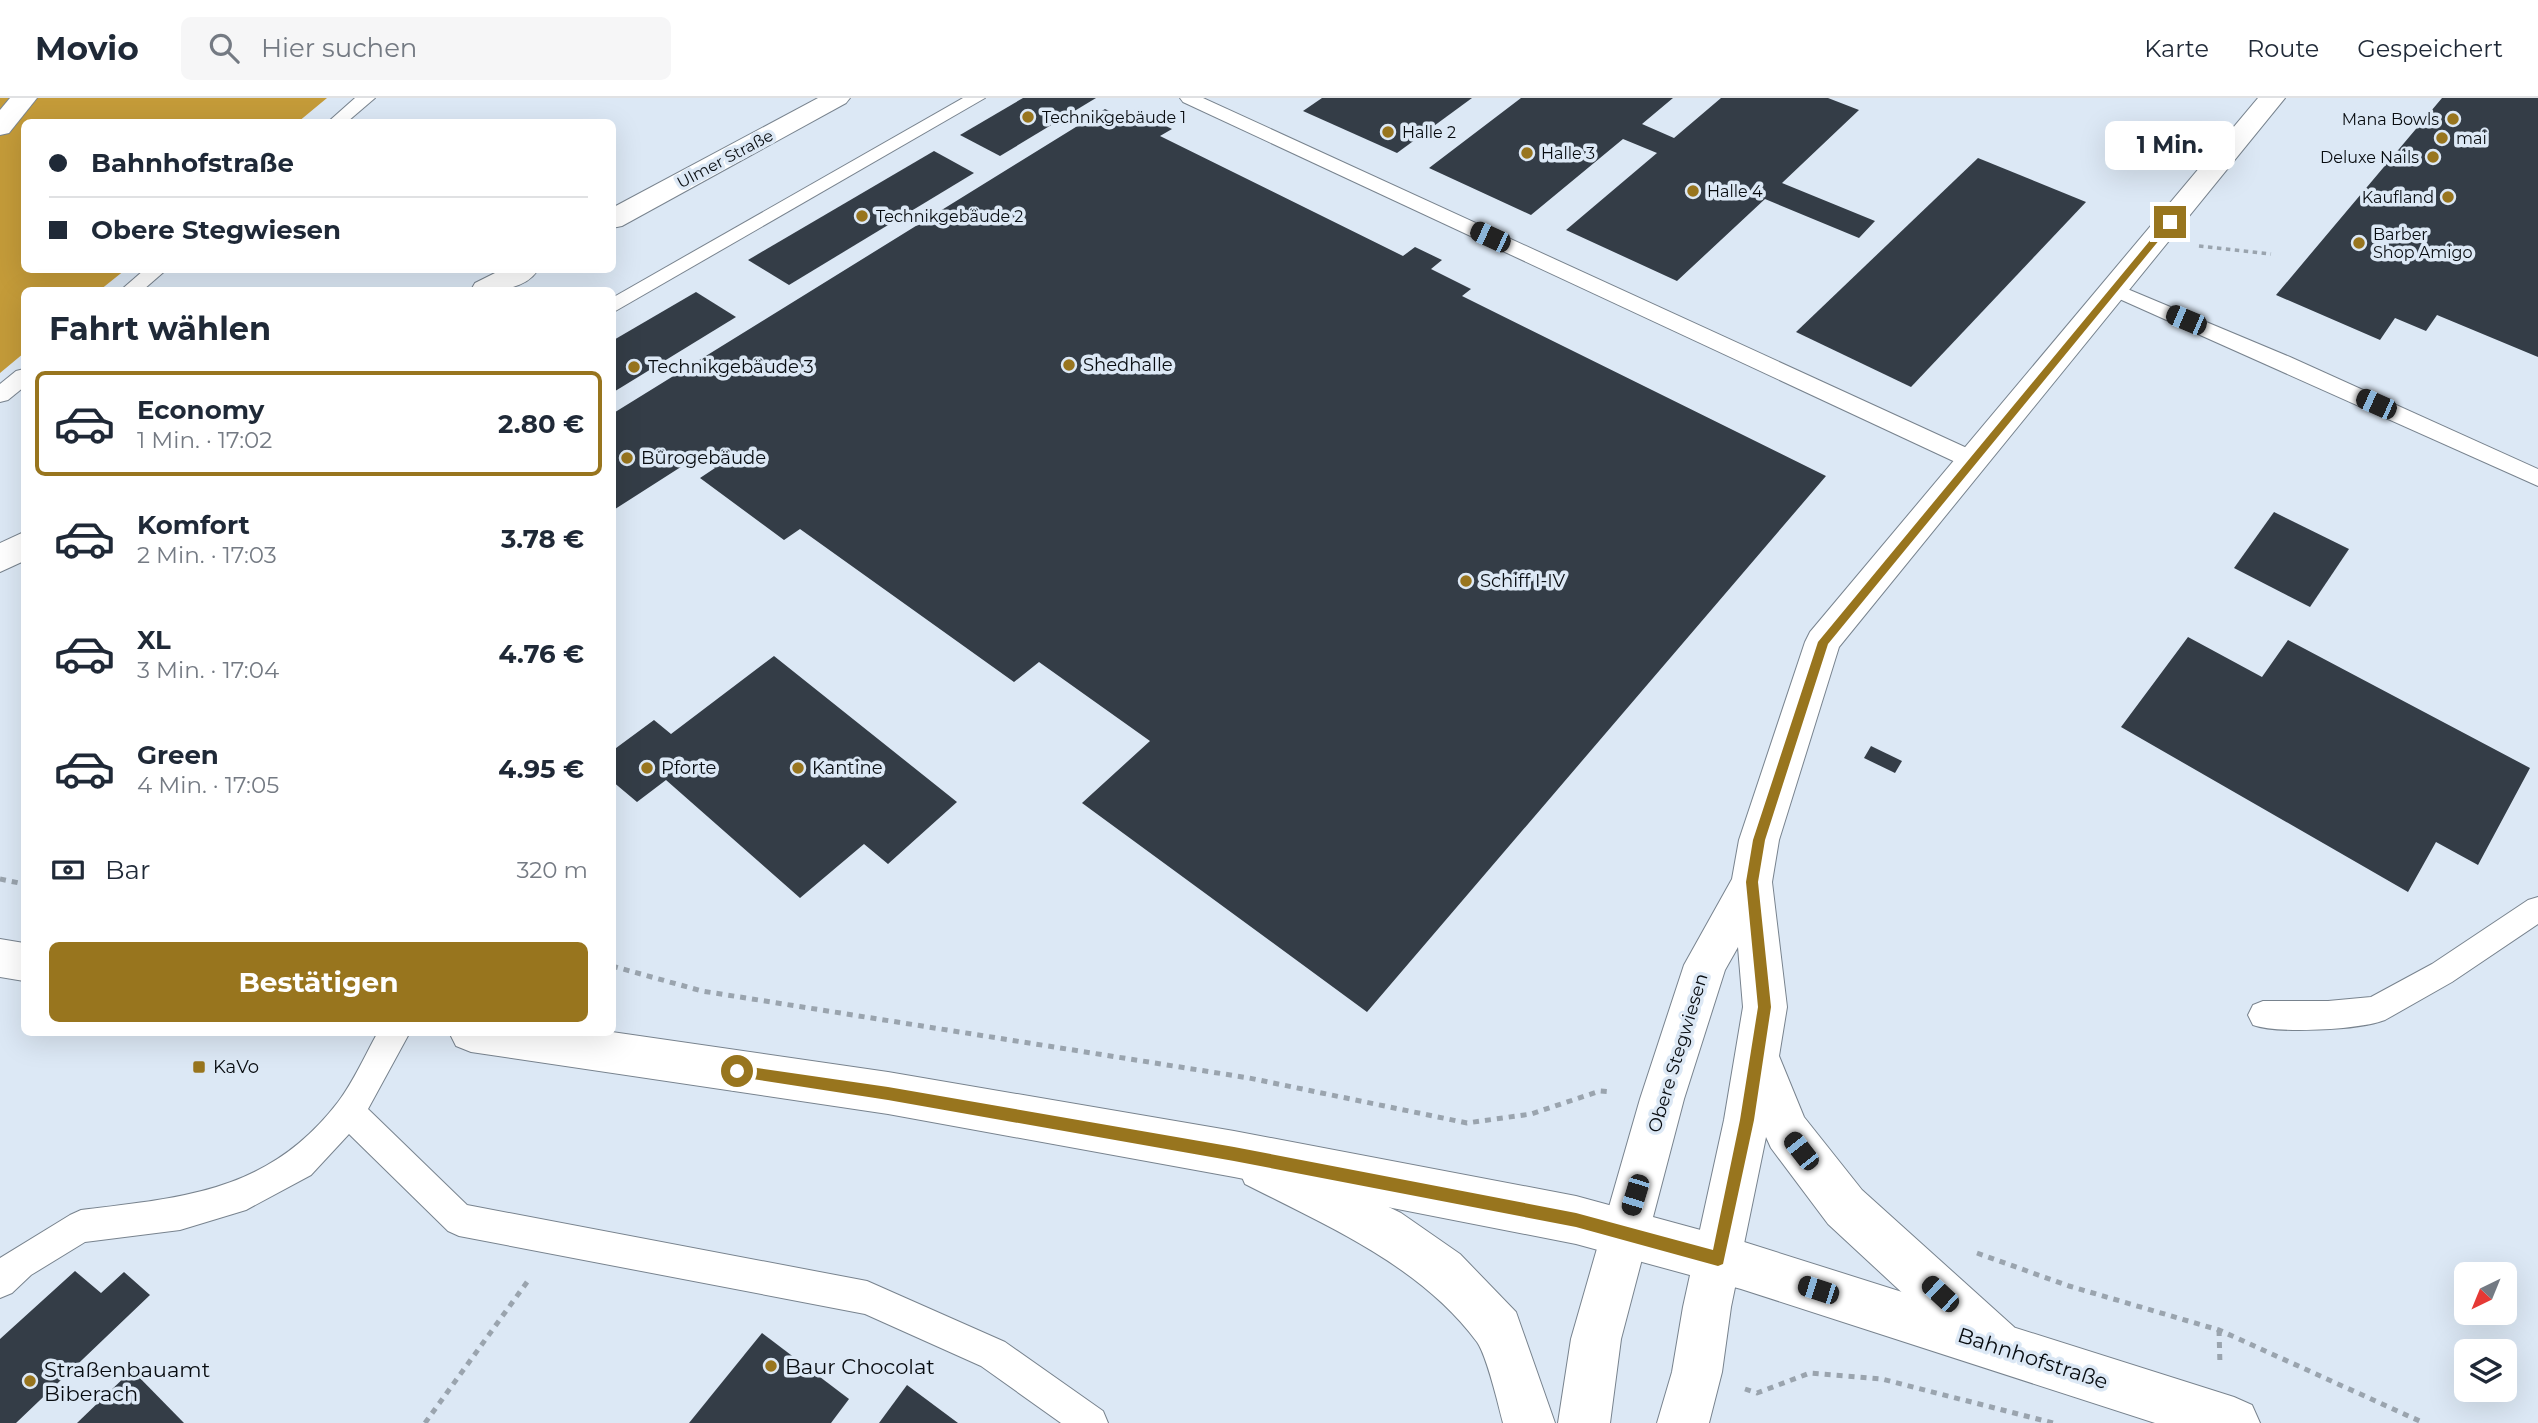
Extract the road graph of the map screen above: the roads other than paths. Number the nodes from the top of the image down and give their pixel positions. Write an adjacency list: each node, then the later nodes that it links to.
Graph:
1 (24, 98): 8 (street)
2 (366, 98): 7 (lane)
3 (837, 98): 9 (street, Ulmer Straße)
4 (976, 98): 15 (lane)
5 (1189, 98): 18 (lane)
6 (2273, 98): 14 (street, Obere Stegwiesen)
7 (341, 119)
8 (0, 127)
9 (616, 218)
10 (152, 273): 12 (lane)
11 (517, 273): 13 (street)
12 (135, 287)
13 (491, 287)
14 (2113, 289): 18 (street, Obere Stegwiesen); 19 (lane)
15 (616, 305)
16 (21, 378): 17 (lane)
17 (0, 395)
18 (1972, 460): 22 (street, Obere Stegwiesen)
19 (2538, 478)
20 (21, 547): 21 (street)
21 (0, 559)
22 (1752, 882): 30 (street, Obere Stegwiesen); 33 (street, Obere Stegwiesen)
23 (2538, 909): 26 (lane)
24 (0, 958): 25 (street)
25 (21, 962)
26 (2263, 1015)
27 (393, 1036): 31 (lane)
28 (519, 1036): 29 (street, Bahnhofstraße)
29 (627, 1045): 32 (street, Bahnhofstraße)
30 (1756, 1055): 34 (street, Obere Stegwiesen); 36 (street)
31 (349, 1112): 35 (lane); 37 (lane)
32 (1234, 1154): 33 (street, Bahnhofstraße); 38 (street)
33 (1624, 1233): 34 (street, Bahnhofstraße); 39 (street, Obere Stegwiesen)
34 (1718, 1259): 36 (street, Bahnhofstraße); 40 (street, Obere Stegwiesen)
35 (0, 1281)
36 (1997, 1346): 41 (street, Bahnhofstraße)
37 (1091, 1423)
38 (1529, 1423)
39 (1584, 1423)
40 (1683, 1423)
41 (2234, 1423)

